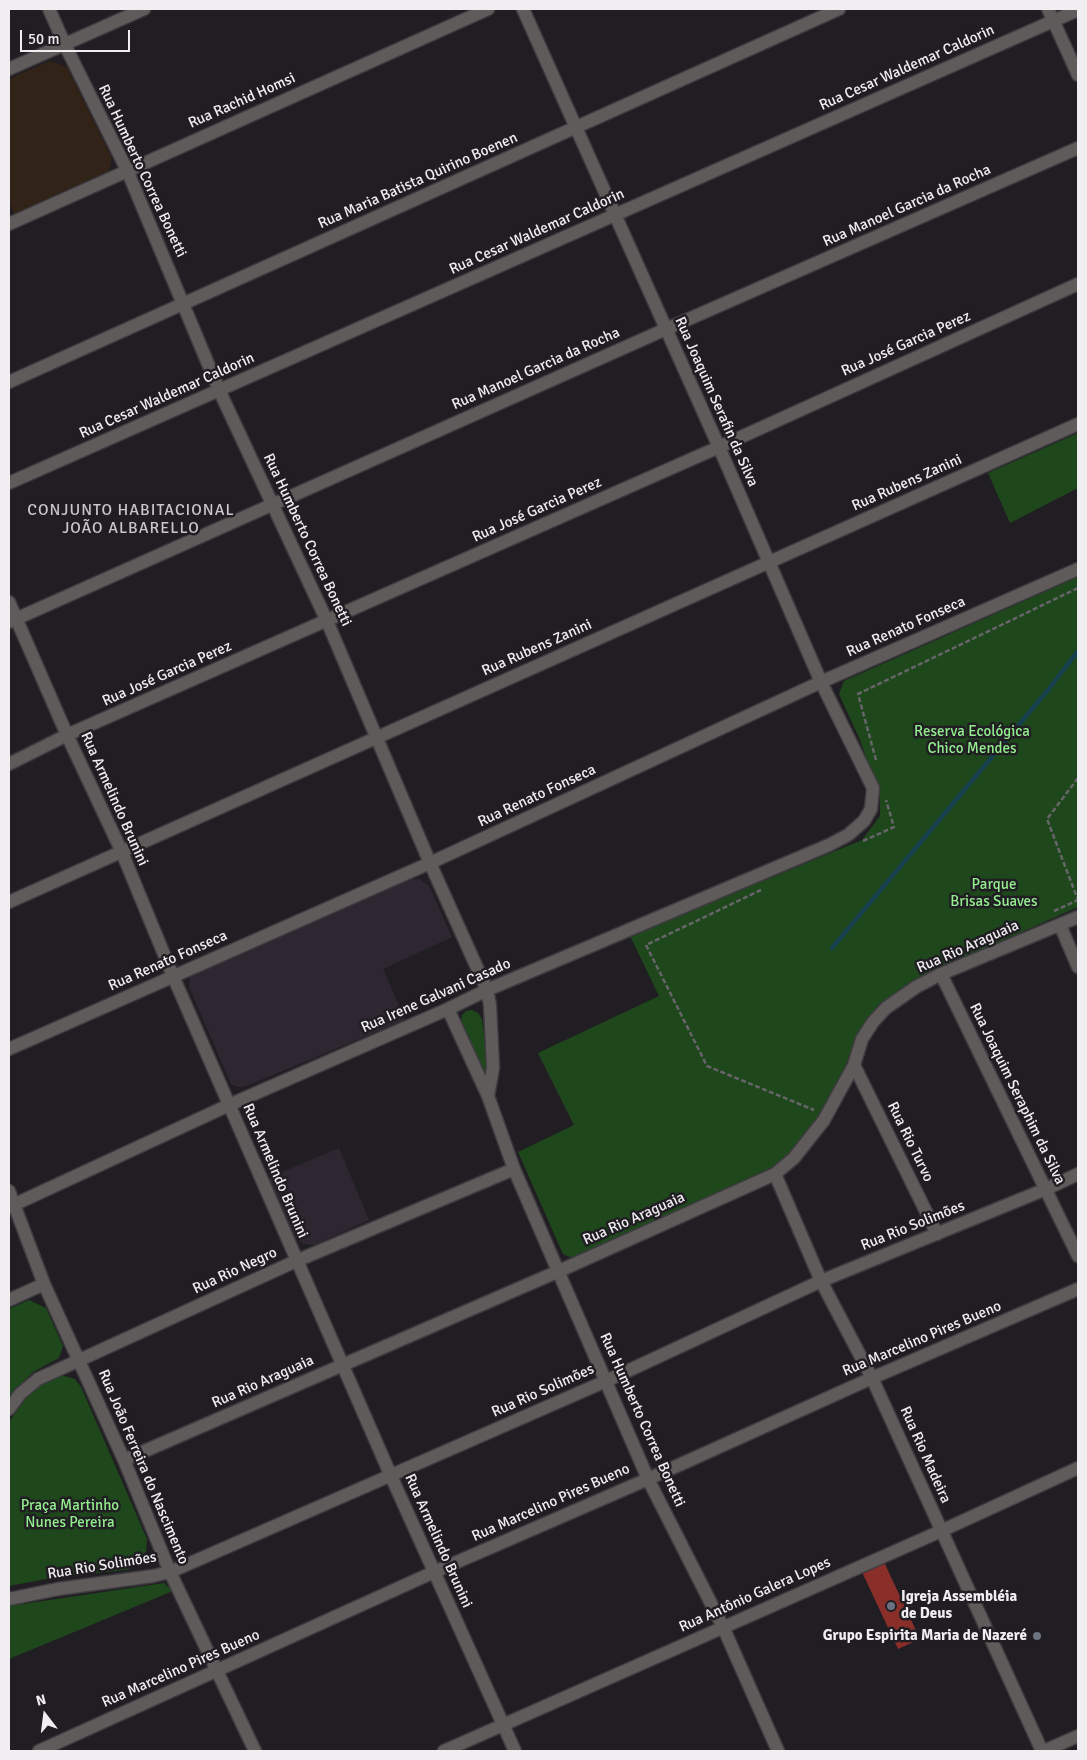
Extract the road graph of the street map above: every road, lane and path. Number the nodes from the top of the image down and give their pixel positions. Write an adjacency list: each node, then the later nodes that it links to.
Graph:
1 (49, 9): 9 (street, Rua Humberto Correa Bonetti)
2 (144, 9): 9 (street)
3 (488, 9): 14 (street, Rua Rachid Homsi)
4 (523, 9): 12 (street, Rua Joaquim Serafin da Silva)
5 (839, 9): 12 (street, Rua Maria Batista Quirino Boenen)
6 (1048, 9): 8 (street)
7 (1078, 10): 8 (street, Rua Cesar Waldemar Caldorin)
8 (1054, 21): 11 (street); 15 (street, Rua Cesar Waldemar Caldorin)
9 (65, 45): 10 (street); 14 (street, Rua Humberto Correa Bonetti)
10 (9, 69)
11 (1078, 75)
12 (576, 128): 15 (street, Rua Joaquim Serafin da Silva); 18 (street, Rua Maria Batista Quirino Boenen)
13 (1078, 148): 19 (street, Rua Manoel Garcia da Rocha)
14 (127, 170): 16 (street, Rua Rachid Homsi); 18 (street, Rua Humberto Correa Bonetti)
15 (616, 216): 19 (street, Rua Joaquim Serafin da Silva); 21 (street, Rua Cesar Waldemar Caldorin)
16 (9, 224)
17 (1078, 284): 23 (street, Rua José Garcia Perez)
18 (184, 303): 20 (street, Rua Maria Batista Quirino Boenen); 21 (street, Rua Humberto Correa Bonetti)
19 (666, 329): 23 (street, Rua Joaquim Serafin da Silva); 25 (street, Rua Manoel Garcia da Rocha)
20 (9, 382)
21 (219, 390): 24 (street, Rua Cesar Waldemar Caldorin); 25 (street, Rua Humberto Correa Bonetti)
22 (1078, 424): 26 (street, Rua Rubens Zanini)
23 (719, 447): 26 (street, Rua Joaquim Serafin da Silva); 31 (street, Rua José Garcia Perez)
24 (9, 484)
25 (273, 504): 30 (street, Rua Manoel Garcia da Rocha); 31 (street, Rua Humberto Correa Bonetti)
26 (769, 562): 32 (street, Rua Joaquim Serafin da Silva); 34 (street, Rua Rubens Zanini)
27 (1078, 569): 32 (street, Rua Renato Fonseca)
28 (1078, 588): 35 (path)
29 (9, 602): 30 (street, Rua Armelindo Brunini)
30 (12, 620): 33 (street, Rua Armelindo Brunini)
31 (327, 621): 33 (street, Rua José Garcia Perez); 34 (street, Rua Humberto Correa Bonetti)
32 (821, 682): 39 (street, Rua Joaquim Serafin da Silva); 42 (street, Rua Renato Fonseca)
33 (67, 736): 36 (street, Rua José Garcia Perez); 41 (street, Rua Armelindo Brunini)
34 (377, 738): 41 (street, Rua Rubens Zanini); 42 (street, Rua Humberto Correa Bonetti)
35 (876, 760)
36 (9, 764)
37 (1078, 778): 44 (path)
38 (886, 798): 40 (path)
39 (871, 809): 52 (street, Rua Irene Galvani Casado)
40 (858, 844)
41 (121, 850): 45 (street, Rua Rubens Zanini); 51 (street, Rua Armelindo Brunini)
42 (430, 863): 51 (street, Rua Renato Fonseca); 52 (street, Rua Humberto Correa Bonetti)
43 (761, 890): 58 (path)
44 (1078, 900): 46 (path)
45 (9, 902)
46 (1053, 911)
47 (1078, 917): 48 (street, Rua Rio Araguaia)
48 (1060, 925): 49 (street); 50 (street, Rua Rio Araguaia)
49 (1078, 967)
50 (941, 974): 55 (street, Rua Rio Araguaia); 62 (street, Rua Joaquim Seraphim da Silva)
51 (173, 976): 54 (street, Rua Renato Fonseca); 57 (street, Rua Armelindo Brunini)
52 (487, 990): 53 (street, Rua Irene Galvani Casado); 56 (street, Rua Humberto Correa Bonetti)
53 (448, 1009): 56 (street, Rua Humberto Correa Bonetti); 57 (street, Rua Irene Galvani Casado)
54 (9, 1049)
55 (854, 1065): 60 (street, Rua Rio Araguaia); 65 (street, Rua Rio Turvo)
56 (488, 1096): 59 (street, Rua Humberto Correa Bonetti)
57 (229, 1105): 64 (street, Rua Irene Galvani Casado); 67 (street, Rua Armelindo Brunini)
58 (818, 1112)
59 (514, 1169): 67 (street, Rua Rio Negro); 68 (street, Rua Humberto Correa Bonetti)
60 (775, 1174): 68 (street, Rua Rio Araguaia); 69 (street, Rua Rio Madeira)
61 (1078, 1174): 62 (street, Rua Rio Solimões)
62 (1046, 1189): 65 (street, Rua Rio Solimões); 66 (street, Rua Joaquim Seraphim da Silva)
63 (9, 1191): 64 (street, Rua João Ferreira do Nascimento)
64 (12, 1206): 70 (street, Rua João Ferreira do Nascimento)
65 (938, 1234): 69 (street, Rua Rio Solimões)
66 (1078, 1256)
67 (296, 1260): 73 (street, Rua Rio Negro); 74 (street, Rua Armelindo Brunini)
68 (559, 1271): 74 (street, Rua Rio Araguaia); 76 (street, Rua Humberto Correa Bonetti)
69 (822, 1281): 75 (street, Rua Rio Madeira); 76 (street, Rua Rio Solimões)
70 (44, 1284): 72 (street); 73 (street, Rua João Ferreira do Nascimento)
71 (1078, 1289): 75 (street, Rua Marcelino Pires Bueno)
72 (9, 1300)
73 (80, 1360): 77 (street, Rua Rio Negro); 78 (street, Rua João Ferreira do Nascimento)
74 (343, 1364): 78 (street, Rua Rio Araguaia); 80 (street, Rua Armelindo Brunini)
75 (872, 1378): 81 (street, Rua Marcelino Pires Bueno); 82 (street, Rua Rio Madeira)
76 (606, 1381): 80 (street, Rua Rio Solimões); 81 (street, Rua Humberto Correa Bonetti)
77 (9, 1409)
78 (124, 1460): 83 (street, Rua João Ferreira do Nascimento)
79 (1078, 1468): 82 (street, Rua Antônio Galera Lopes)
80 (391, 1476): 83 (street, Rua Rio Solimões); 84 (street, Rua Armelindo Brunini)
81 (648, 1479): 84 (street, Rua Marcelino Pires Bueno); 86 (street, Rua Humberto Correa Bonetti)
82 (941, 1531): 86 (street, Rua Antônio Galera Lopes); 95 (street, Rua Rio Madeira)
83 (170, 1572): 85 (street, Rua Rio Solimões); 87 (street, Rua João Ferreira do Nascimento)
84 (434, 1572): 87 (street, Rua Marcelino Pires Bueno); 88 (street, Rua Armelindo Brunini)
85 (9, 1599)
86 (723, 1627): 88 (street, Rua Antônio Galera Lopes); 94 (street, Rua Humberto Correa Bonetti)
87 (217, 1671): 90 (street, Rua Marcelino Pires Bueno); 91 (street, Rua João Ferreira do Nascimento)
88 (503, 1725): 92 (street, Rua Antônio Galera Lopes); 93 (street, Rua Armelindo Brunini)
89 (1078, 1736): 95 (street)
90 (39, 1751)
91 (255, 1751)
92 (444, 1751)
93 (515, 1751)
94 (778, 1751)
95 (1043, 1751)

